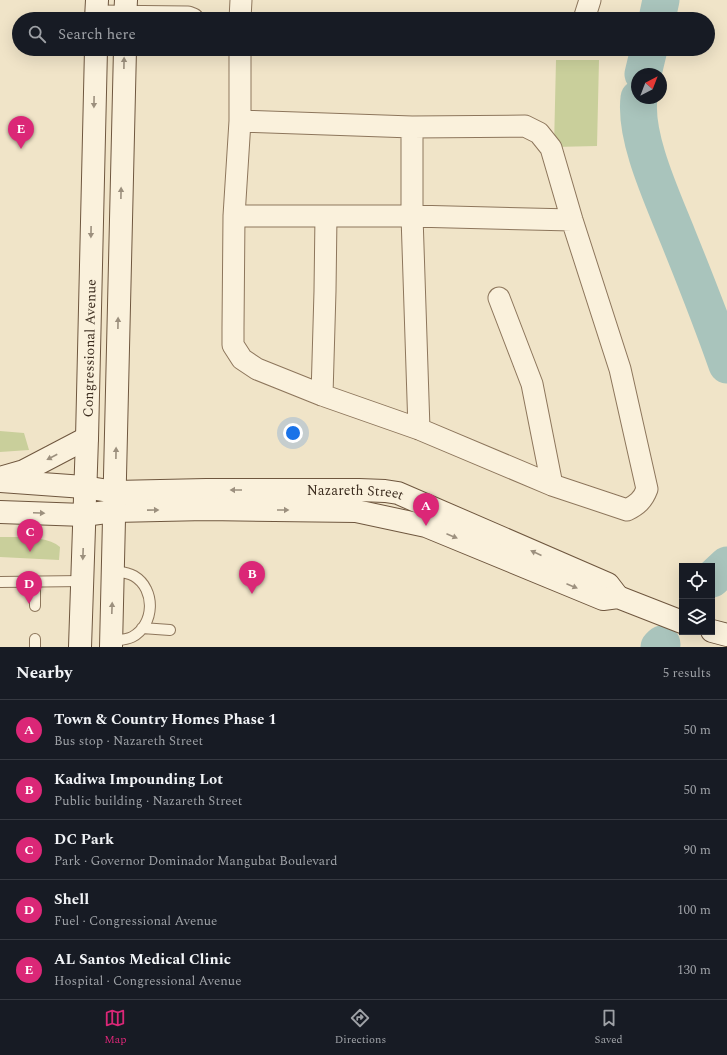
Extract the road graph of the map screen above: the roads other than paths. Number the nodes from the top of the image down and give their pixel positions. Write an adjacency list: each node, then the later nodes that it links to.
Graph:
1 (241, 0): 5 (street)
2 (590, 0): 6 (street)
3 (97, 12): 4 (street)
4 (125, 12)
5 (240, 12)
6 (586, 12)
7 (96, 56): 19 (main road, Congressional Avenue, one-way to 19)
8 (125, 56): 24 (main road, Congressional Avenue, one-way to 8)
9 (240, 56): 10 (street)
10 (240, 121): 11 (street); 12 (street)
11 (412, 127): 14 (street); 15 (street)
12 (234, 216): 13 (street); 17 (street)
13 (326, 216): 14 (street); 17 (street)
14 (412, 216): 15 (street); 18 (street)
15 (572, 220): 22 (street)
16 (499, 298): 22 (street)
17 (322, 395): 18 (street)
18 (419, 430): 22 (street)
19 (87, 438): 20 (main road, one-way to 20); 23 (main road, Congressional Avenue)
20 (0, 478)
21 (0, 481): 23 (main road)
22 (552, 485)
23 (84, 487): 24 (main road); 26 (main road, Congressional Avenue)
24 (114, 502): 26 (main road); 27 (main road, Congressional Avenue); 32 (main road, Nazareth Street)
25 (0, 512): 26 (main road, one-way to 26)
26 (84, 515): 28 (main road, Congressional Avenue, one-way to 28)
27 (113, 571): 33 (lane); 37 (main road, Congressional Avenue, one-way to 27)
28 (82, 580): 29 (lane); 38 (main road, Congressional Avenue)
29 (35, 581): 30 (lane); 31 (lane)
30 (0, 582)
31 (35, 606)
32 (679, 621)
33 (142, 628): 34 (lane); 37 (lane)
34 (170, 630)
35 (715, 632): 36 (main road)
36 (727, 635)
37 (111, 644)
38 (80, 647)

